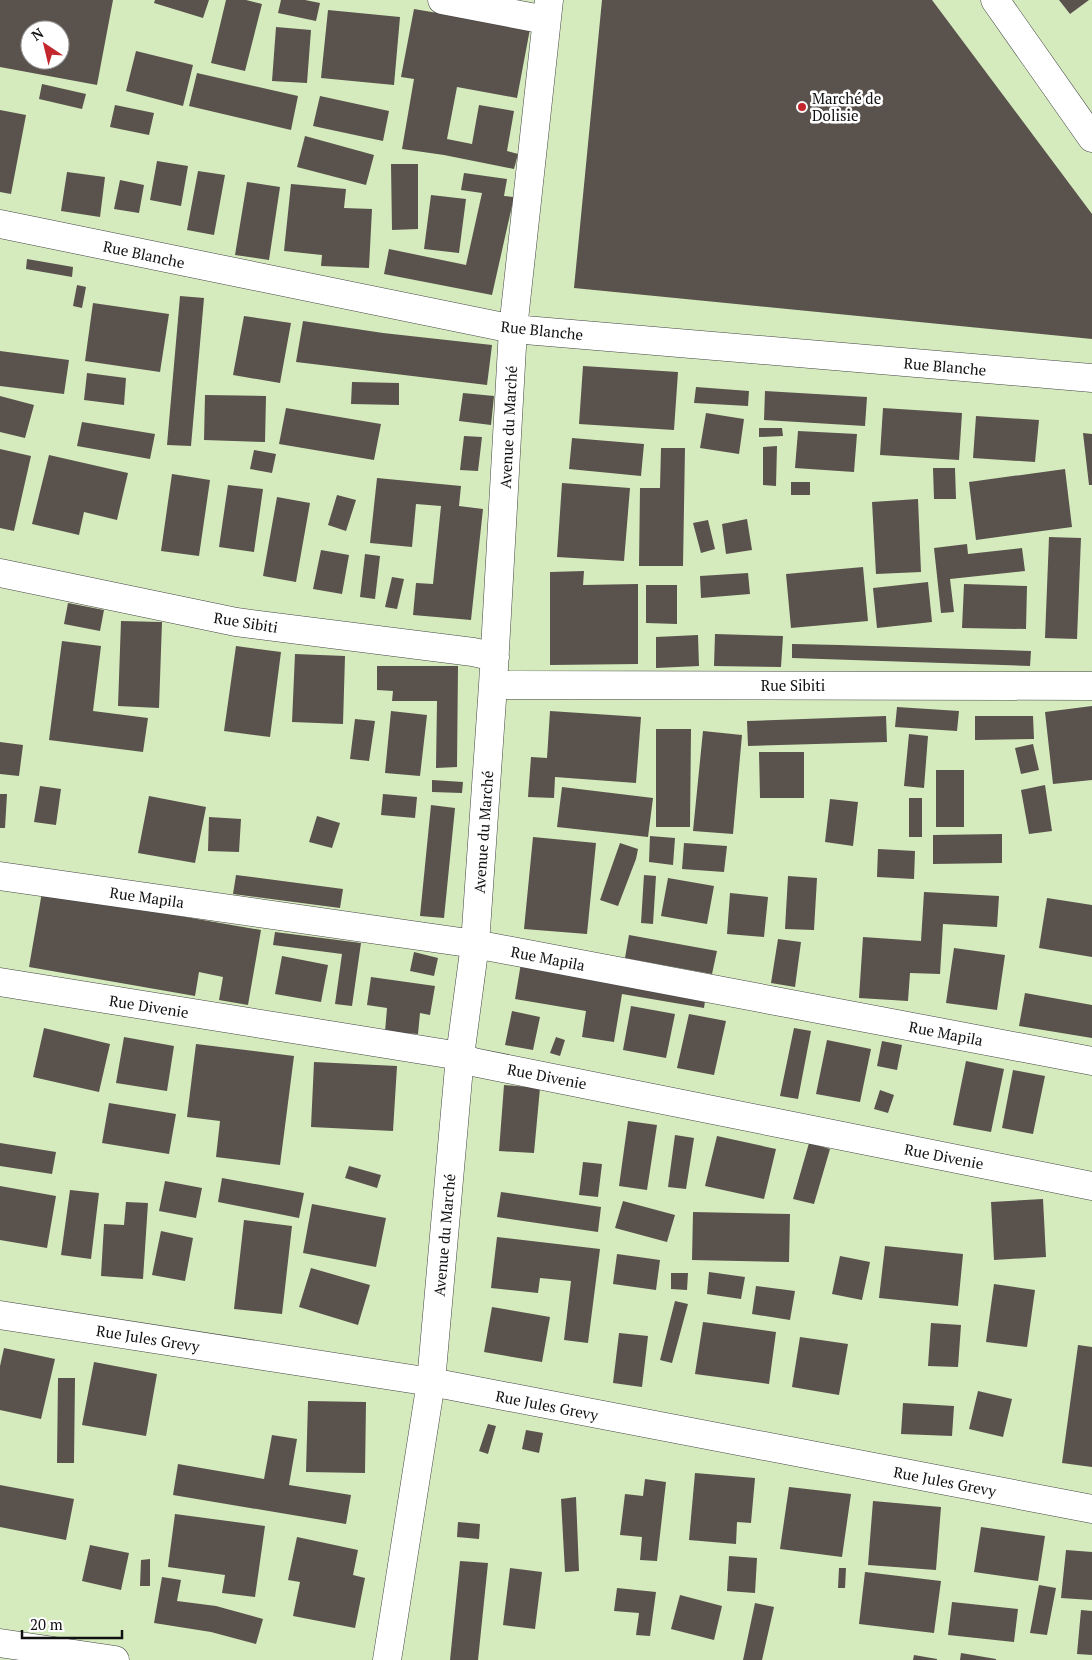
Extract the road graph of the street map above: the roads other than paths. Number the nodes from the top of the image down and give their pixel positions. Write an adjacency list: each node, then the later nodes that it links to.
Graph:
1 (442, 0): 3 (street)
2 (995, 0): 4 (street)
3 (548, 10): 6 (street, Avenue du Marché)
4 (1092, 138)
5 (0, 224): 6 (street, Rue Blanche)
6 (513, 329): 7 (street, Rue Blanche); 9 (street, Avenue du Marché)
7 (1092, 378)
8 (0, 574): 9 (street, Rue Sibiti)
9 (495, 657): 10 (street, Avenue du Marché)
10 (494, 685): 11 (street, Rue Sibiti); 13 (street, Avenue du Marché)
11 (1092, 686)
12 (0, 876): 13 (street, Rue Mapila)
13 (475, 944): 15 (street, Avenue du Marché); 16 (street, Rue Mapila)
14 (0, 982): 15 (street, Rue Divenie)
15 (460, 1056): 17 (street, Rue Divenie); 19 (street, Avenue du Marché)
16 (1092, 1061)
17 (1092, 1186)
18 (0, 1315): 19 (street, Rue Jules Grevy)
19 (431, 1382): 20 (street, Rue Jules Grevy); 23 (street, Avenue du Marché)
20 (1092, 1509)
21 (0, 1643): 22 (street)
22 (115, 1660)
23 (387, 1660)

